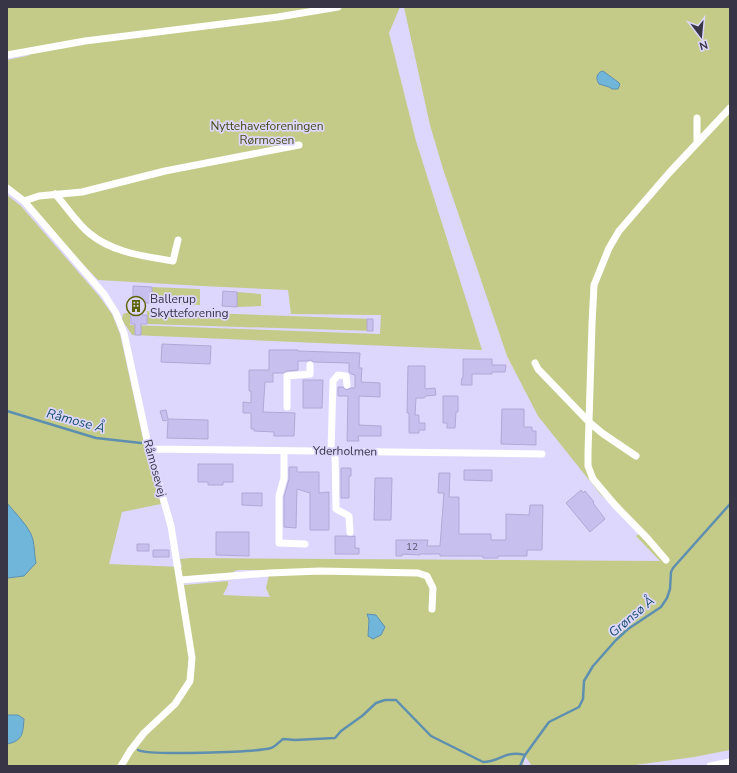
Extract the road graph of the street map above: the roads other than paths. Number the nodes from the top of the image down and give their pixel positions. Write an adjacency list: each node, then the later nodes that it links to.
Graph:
1 (338, 7): 2 (street)
2 (7, 55)
3 (730, 108): 5 (street)
4 (697, 118): 5 (street)
5 (697, 143): 15 (street)
6 (299, 145): 8 (street)
7 (7, 188): 9 (street, Råmosevej)
8 (55, 194): 9 (street); 10 (street)
9 (24, 201): 16 (street, Råmosevej)
10 (178, 240)
11 (535, 363): 15 (street)
12 (310, 365): 14 (street)
13 (347, 385): 18 (street)
14 (287, 407)
15 (589, 422): 20 (street); 23 (street)
16 (149, 449): 17 (street, Yderholmen); 24 (street, Råmosevej)
17 (284, 451): 18 (street, Yderholmen); 22 (street)
18 (333, 451): 19 (street, Yderholmen); 21 (street)
19 (542, 454)
20 (636, 456)
21 (350, 532)
22 (305, 544)
23 (666, 560)
24 (180, 580): 25 (street); 27 (street, Råmosevej)
25 (432, 609)
26 (730, 762): 28 (street)
27 (121, 766)
28 (710, 766)

